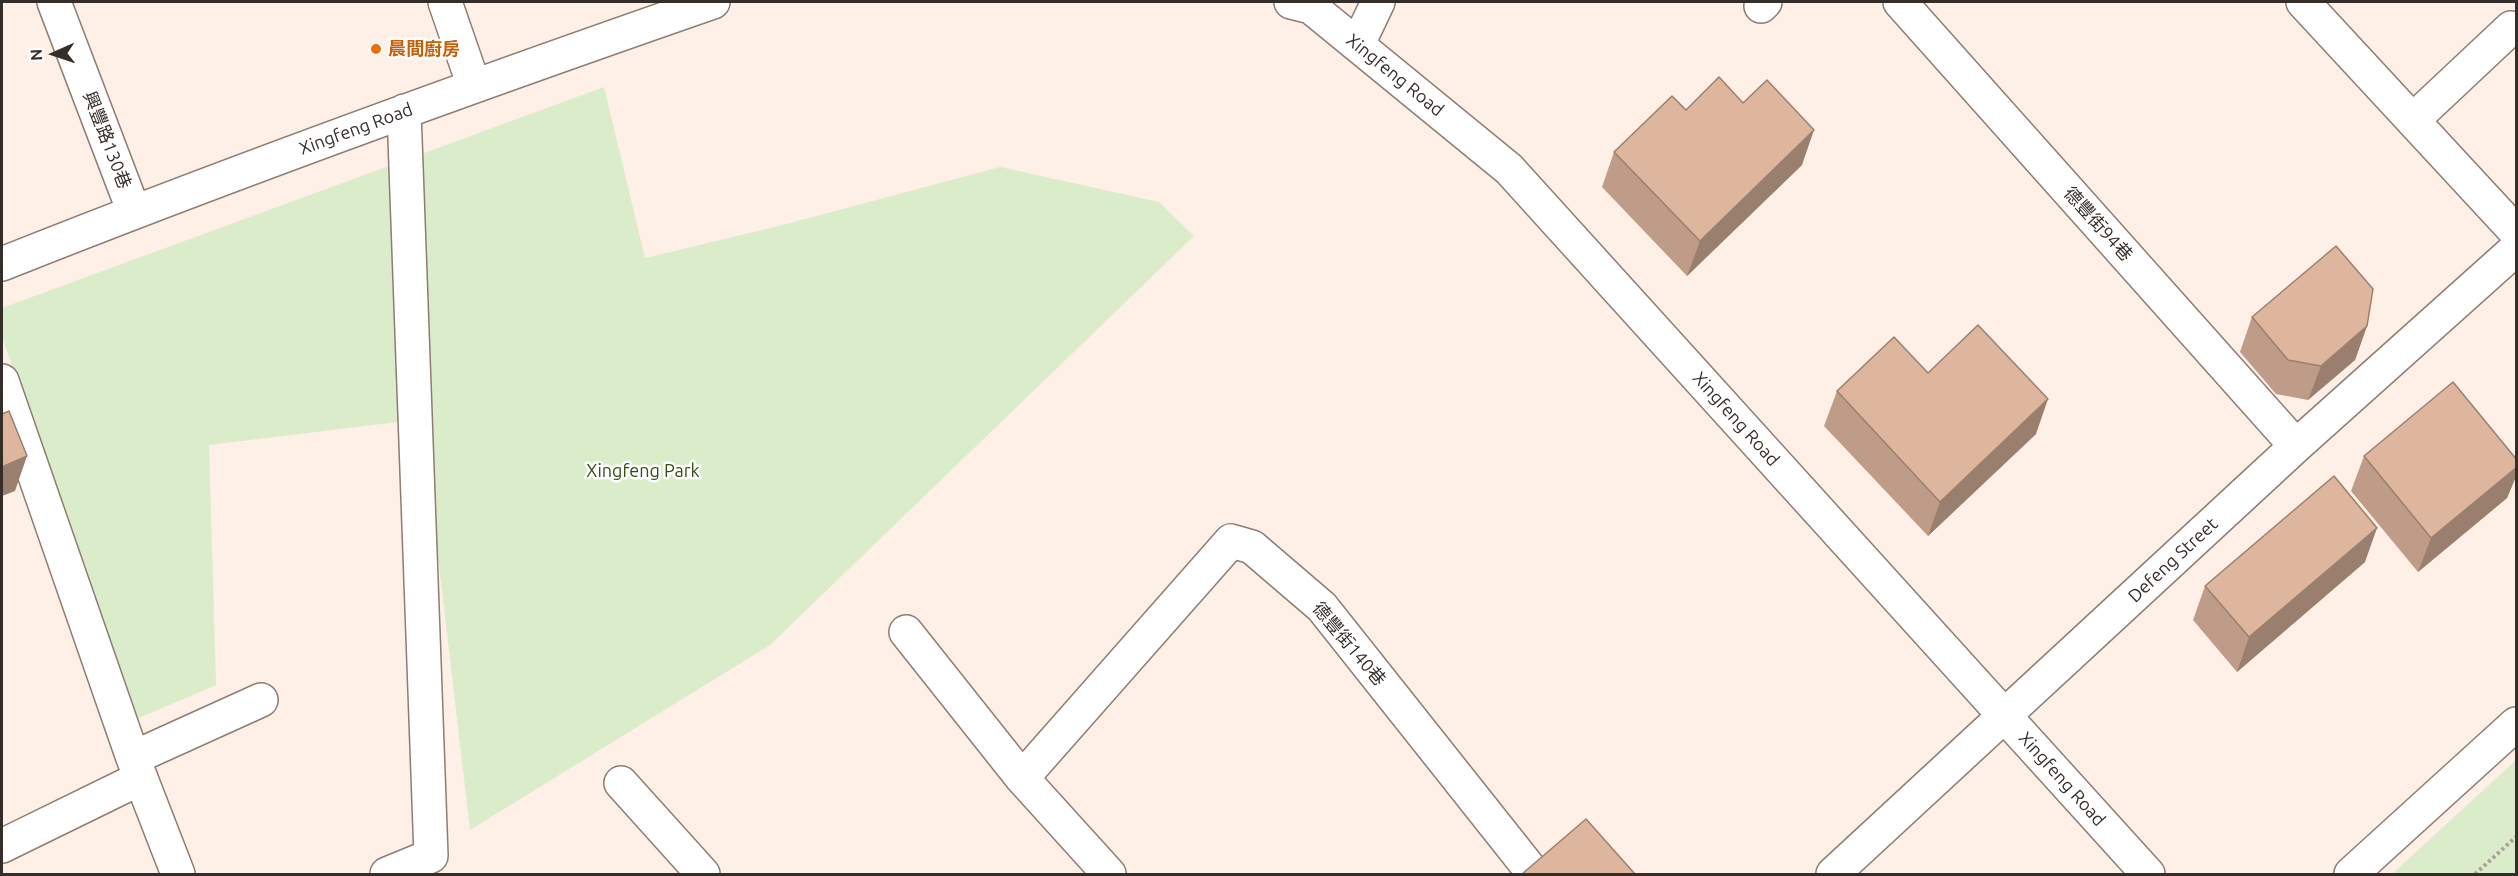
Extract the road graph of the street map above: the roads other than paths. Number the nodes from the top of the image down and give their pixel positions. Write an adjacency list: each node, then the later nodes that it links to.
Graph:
1 (54, 2): 13 (street, 興豐路130巷)
2 (445, 2): 10 (street)
3 (712, 2): 10 (street, Xingfeng Road)
4 (1291, 2): 9 (street, Xingfeng Road)
5 (1378, 2): 9 (street)
6 (1900, 2): 18 (street, 德豐街94巷)
7 (2303, 2): 12 (street)
8 (2511, 28): 12 (street)
9 (1358, 44): 21 (street, Xingfeng Road)
10 (474, 86): 11 (street, Xingfeng Road)
11 (404, 111): 13 (street, Xingfeng Road); 28 (street)
12 (2413, 120): 14 (street)
13 (134, 212): 16 (street, Xingfeng Road)
14 (2517, 232)
15 (2517, 249): 18 (street, Defeng Street)
16 (2, 264)
17 (2, 381): 23 (street)
18 (2296, 446): 21 (street, Defeng Street)
19 (906, 632): 24 (street)
20 (261, 700): 23 (street)
21 (2005, 716): 32 (street, Defeng Street); 33 (street, Xingfeng Road)
22 (2517, 724): 34 (street)
23 (137, 768): 26 (street); 27 (street)
24 (1022, 778): 30 (street); 31 (street, 德豐街140巷)
25 (621, 783): 29 (street)
26 (2, 846)
27 (178, 874)
28 (387, 874)
29 (703, 874)
30 (1109, 874)
31 (1534, 874)
32 (1833, 874)
33 (2148, 874)
34 (2351, 874)

